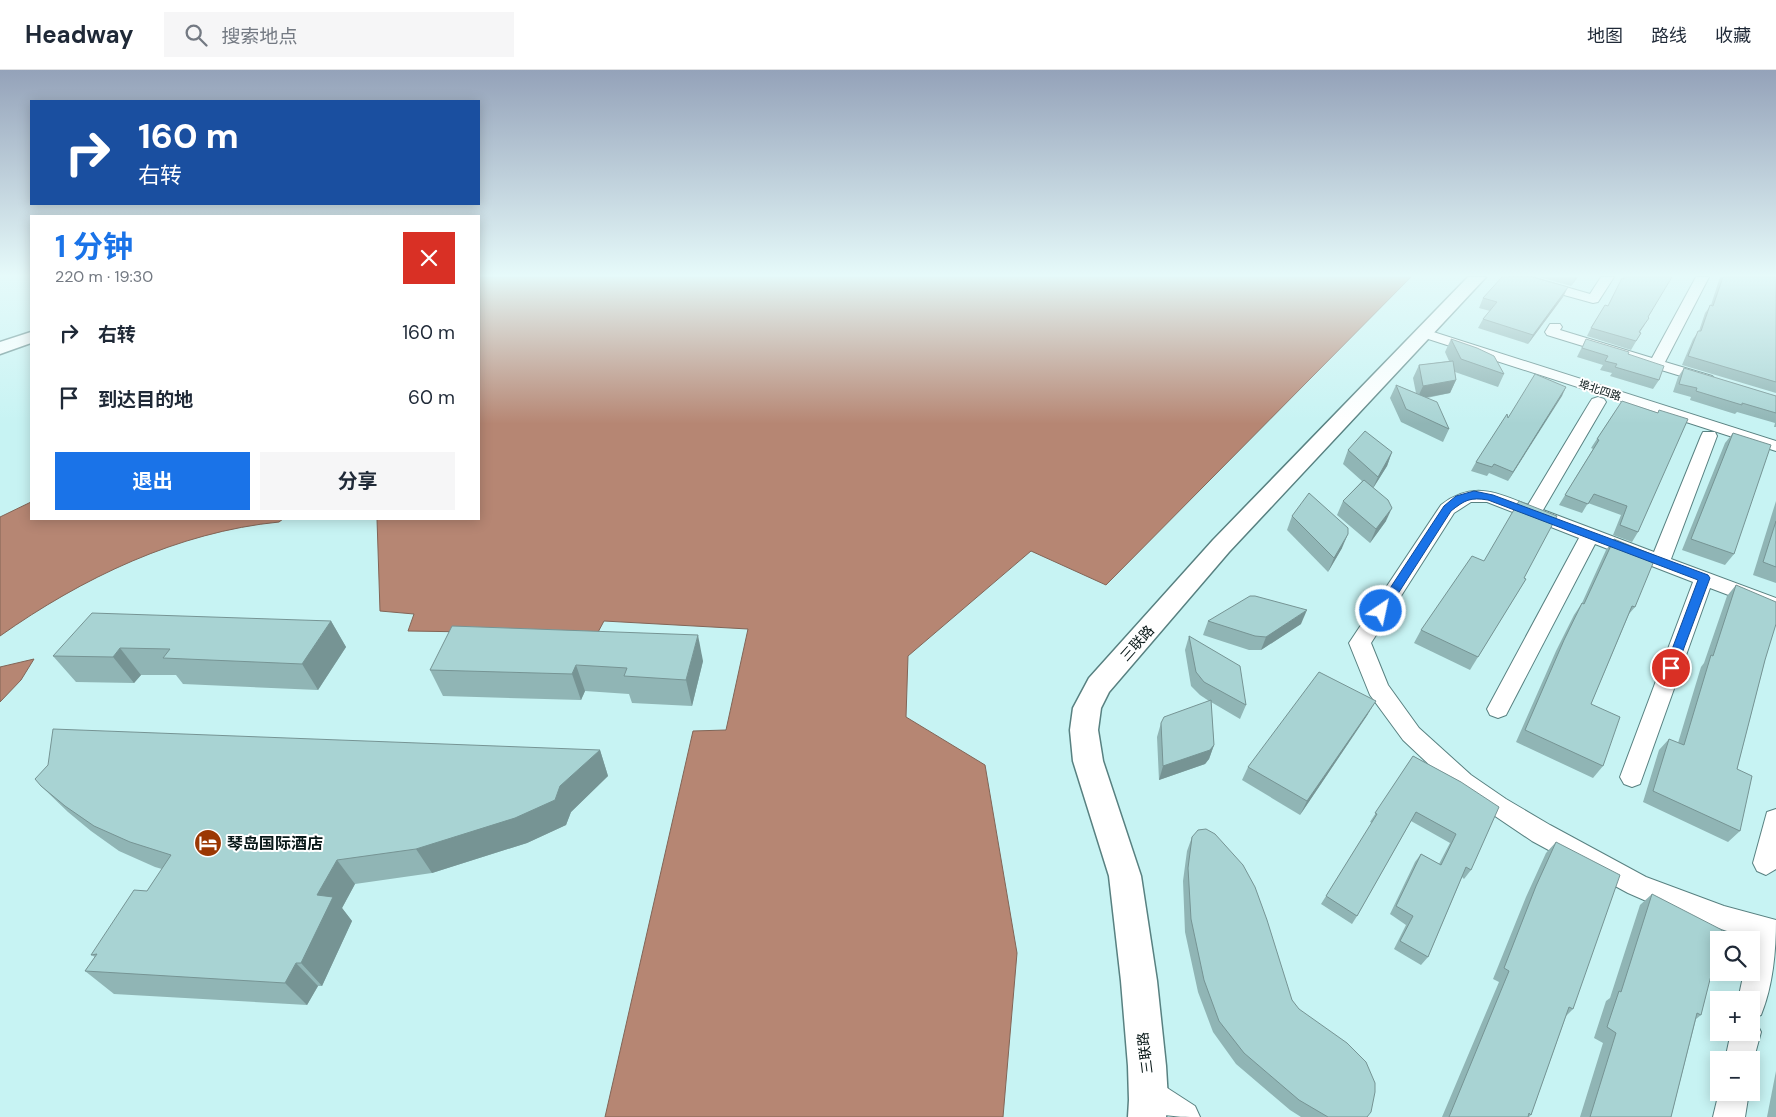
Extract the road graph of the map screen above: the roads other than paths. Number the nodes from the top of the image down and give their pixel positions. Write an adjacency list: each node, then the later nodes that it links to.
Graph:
1 (1432, 326): 4 (main road, 三联路)
2 (1677, 326): 7 (street)
3 (1555, 327): 7 (street)
4 (1424, 334): 11 (street, 埠北四路); 24 (main road, 三联路)
5 (30, 337): 6 (main road)
6 (0, 348)
7 (1656, 364): 8 (street)
8 (1721, 383)
9 (1598, 402): 12 (street)
10 (1709, 436): 14 (street)
11 (1776, 446)
12 (1532, 513): 13 (street); 21 (street)
13 (1590, 535): 14 (street); 17 (street)
14 (1660, 562): 15 (street)
15 (1704, 578): 16 (street); 18 (street)
16 (1776, 606)
17 (1498, 709)
18 (1632, 777)
19 (1776, 820): 20 (street)
20 (1766, 863)
21 (1771, 932): 22 (street)
22 (1755, 991)
23 (1732, 1101): 26 (street)
24 (1148, 1106): 25 (street)
25 (1184, 1117)
26 (1729, 1117)

